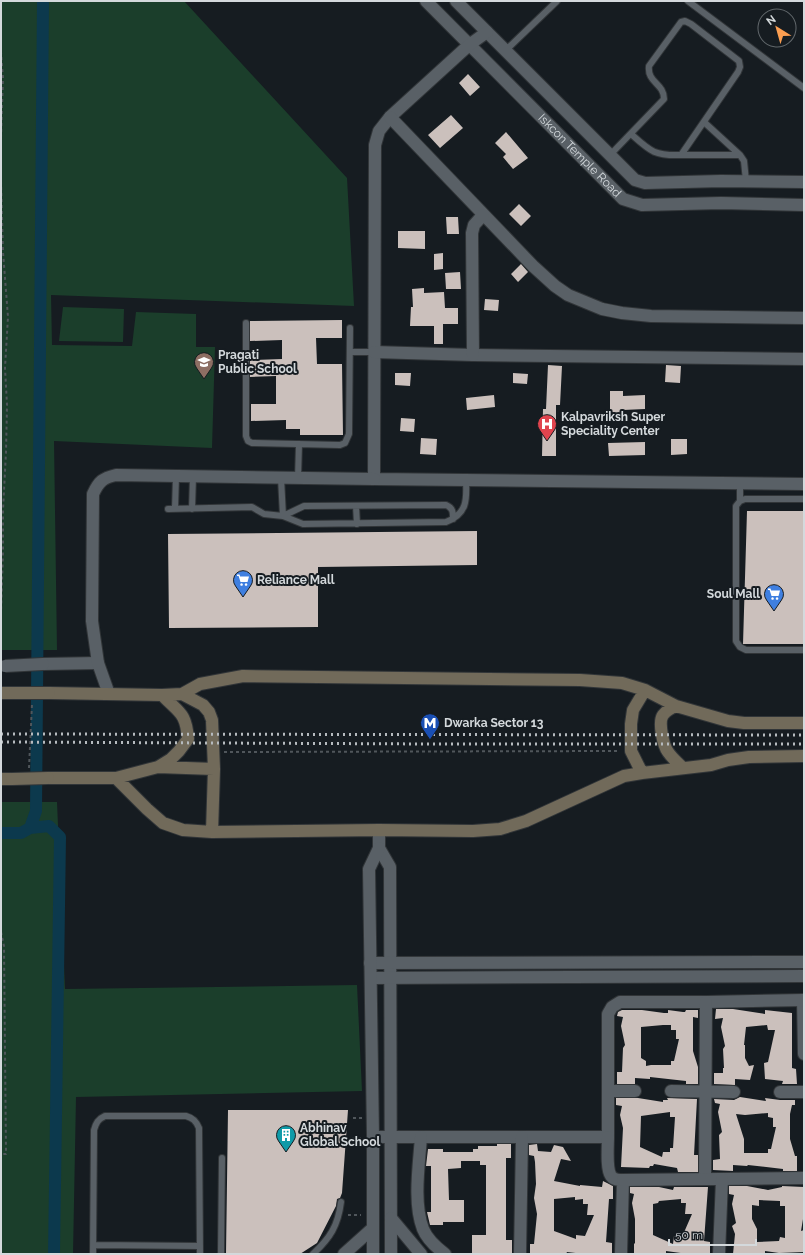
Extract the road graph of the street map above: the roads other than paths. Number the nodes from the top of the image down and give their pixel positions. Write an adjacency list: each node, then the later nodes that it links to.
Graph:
1 (426, 1): 6 (street, Iskcon Temple Road)
2 (456, 1): 5 (street, Iskcon Temple Road)
3 (557, 1): 7 (lane)
4 (688, 1): 8 (lane)
5 (487, 32): 6 (street); 7 (street, Iskcon Temple Road)
6 (469, 45): 9 (street); 17 (street, Iskcon Temple Road)
7 (506, 50): 12 (street, Iskcon Temple Road)
8 (804, 88)
9 (390, 117): 18 (street); 23 (street)
10 (704, 122): 11 (lane); 13 (lane); 14 (lane)
11 (631, 134): 12 (lane); 13 (lane)
12 (610, 155): 15 (street, Iskcon Temple Road)
13 (681, 155): 14 (lane)
14 (740, 155): 15 (lane)
15 (746, 181): 16 (street, Iskcon Temple Road)
16 (804, 182)
17 (804, 206)
18 (483, 215): 19 (street); 24 (street)
19 (804, 318)
20 (246, 323): 26 (lane)
21 (350, 328): 22 (lane)
22 (350, 352): 23 (lane); 26 (lane)
23 (374, 352): 24 (street); 31 (street)
24 (473, 355): 25 (street)
25 (804, 359)
26 (298, 444): 30 (lane)
27 (176, 476): 28 (street); 38 (lane); 43 (street)
28 (193, 476): 29 (street); 38 (lane)
29 (281, 478): 30 (street); 39 (lane)
30 (298, 478): 31 (street)
31 (374, 479): 32 (street)
32 (466, 481): 33 (street); 40 (lane)
33 (740, 483): 34 (street); 36 (lane)
34 (804, 484)
35 (804, 499): 36 (lane)
36 (740, 501): 42 (lane)
37 (356, 506): 39 (lane); 40 (lane); 41 (lane)
38 (192, 509): 39 (lane)
39 (283, 516): 41 (lane)
40 (453, 519): 41 (lane)
41 (356, 524)
42 (804, 650)
43 (98, 663): 44 (street, bridge); 47 (street)
44 (3, 666)
45 (645, 690): 48 (street); 50 (street); 56 (street)
46 (1, 693): 47 (street, bridge)
47 (109, 694): 49 (street)
48 (182, 694): 49 (street); 55 (street)
49 (162, 695): 53 (street)
50 (676, 706): 51 (street); 54 (street)
51 (804, 723)
52 (804, 756): 54 (street)
53 (158, 767): 55 (street); 57 (street)
54 (683, 768): 56 (street)
55 (214, 769): 60 (street)
56 (642, 773): 59 (street)
57 (116, 778): 58 (street, bridge); 60 (street)
58 (6, 779)
59 (379, 830): 60 (street); 61 (street)
60 (212, 832)
61 (380, 848): 63 (street); 64 (street)
62 (804, 962): 64 (street)
63 (370, 963): 64 (street); 67 (street)
64 (390, 963): 66 (street)
65 (804, 976): 66 (street)
66 (390, 977): 67 (street); 79 (street)
67 (371, 978): 78 (street)
68 (803, 1000): 69 (street); 70 (street)
69 (706, 1002): 71 (street); 74 (street)
70 (804, 1054)
71 (608, 1091): 72 (street); 82 (street)
72 (635, 1091)
73 (671, 1091): 74 (street)
74 (706, 1092): 75 (street); 85 (street)
75 (734, 1092)
76 (780, 1092): 77 (street)
77 (804, 1092)
78 (373, 1137): 79 (street); 90 (street)
79 (392, 1137): 80 (street); 89 (street)
80 (421, 1137): 81 (street); 101 (street)
81 (522, 1137): 82 (street); 102 (street)
82 (608, 1137): 87 (street)
83 (222, 1158): 95 (lane)
84 (804, 1178): 86 (street)
85 (705, 1179): 86 (street); 87 (street)
86 (722, 1179): 104 (street)
87 (623, 1180): 103 (street)
88 (341, 1202): 96 (lane)
89 (391, 1218): 99 (street); 100 (street)
90 (373, 1228): 97 (street); 98 (street)
91 (94, 1245): 92 (lane); 92 (lane); 93 (lane)
92 (200, 1246): 94 (lane)
93 (93, 1254)
94 (200, 1254)
95 (221, 1254)
96 (313, 1254)
97 (344, 1254)
98 (372, 1254)
99 (391, 1254)
100 (421, 1254)
101 (445, 1254)
102 (520, 1254)
103 (621, 1254)
104 (719, 1254)

